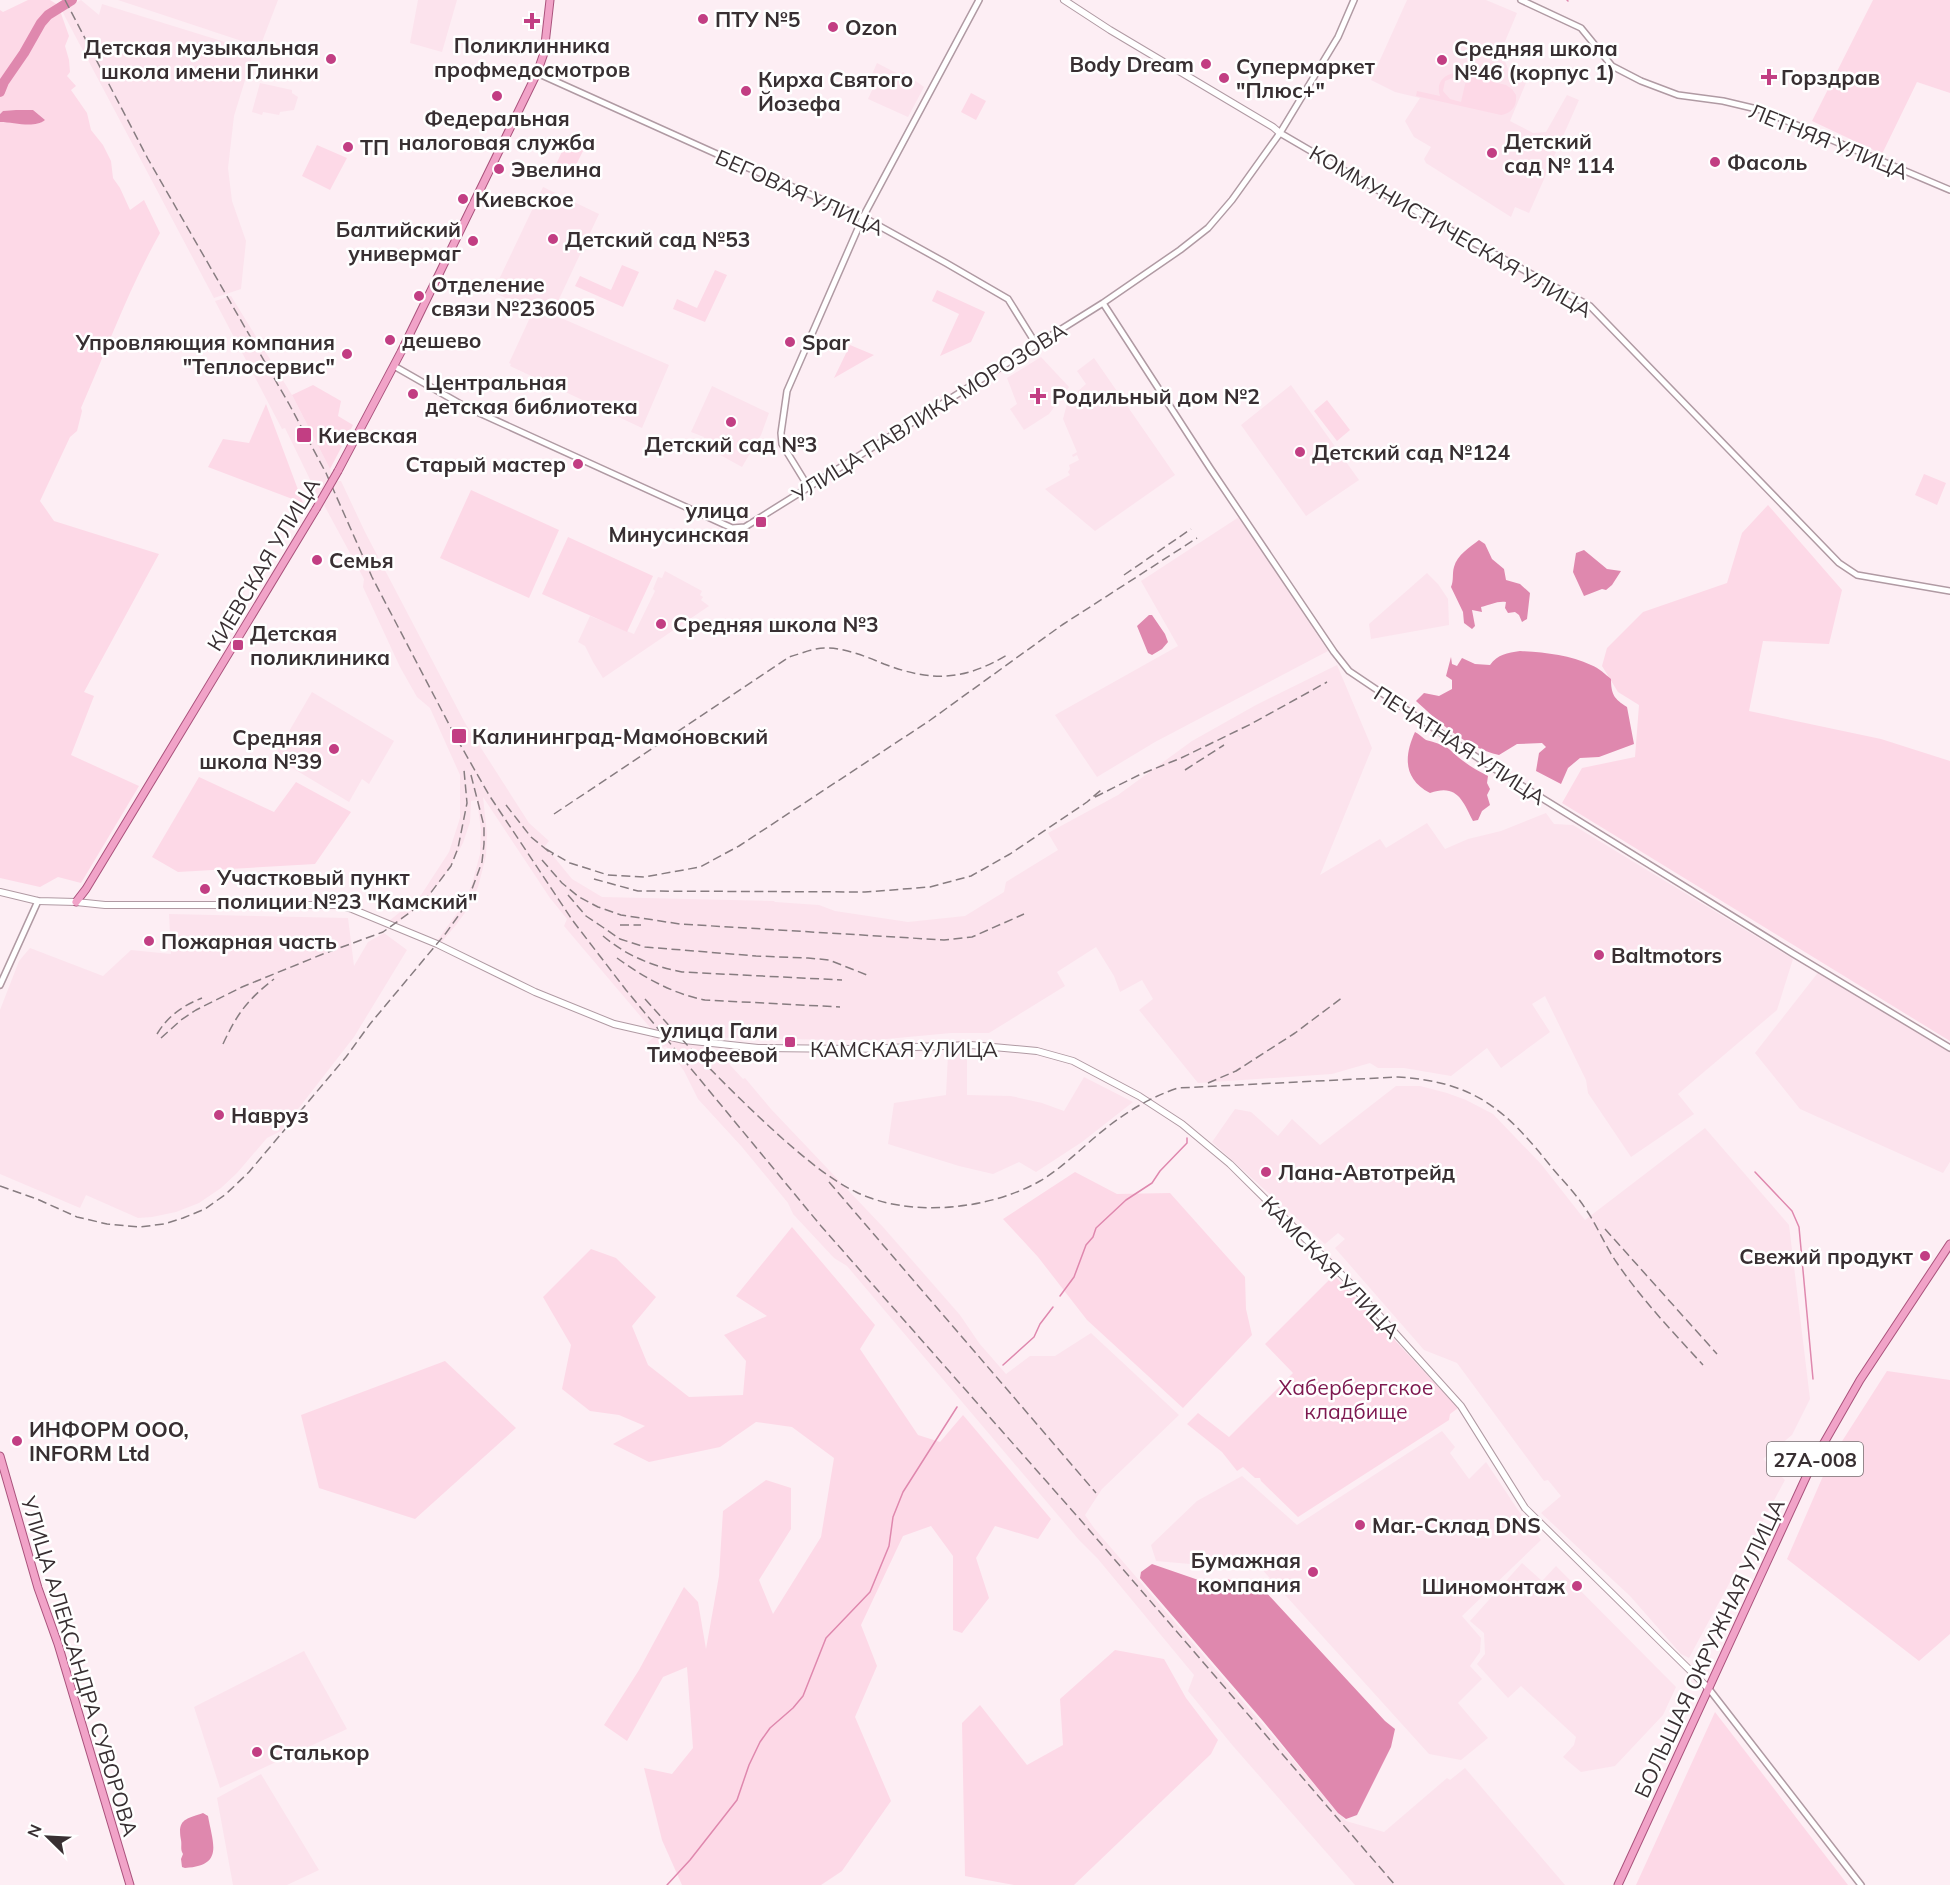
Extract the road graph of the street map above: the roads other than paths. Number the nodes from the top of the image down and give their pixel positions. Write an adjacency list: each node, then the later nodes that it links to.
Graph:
1 (550, 0): 6 (main road, КИЕВСКАЯ УЛИЦА)
2 (979, 0): 9 (street)
3 (1065, 0): 7 (main road, КОММУНИСТИЧЕСКАЯ УЛИЦА)
4 (1354, 0): 7 (street, УЛИЦА ПАВЛИКА МОРОЗОВА)
5 (1521, 0): 8 (street, ЛЕТНЯЯ УЛИЦА)
6 (537, 73): 9 (street, БЕГОВАЯ УЛИЦА); 12 (main road, КИЕВСКАЯ УЛИЦА)
7 (1280, 133): 10 (street, УЛИЦА ПАВЛИКА МОРОЗОВА); 14 (street, КОММУНИСТИЧЕСКАЯ УЛИЦА)
8 (1950, 190)
9 (863, 218): 11 (street, БЕГОВАЯ УЛИЦА); 13 (street)
10 (1103, 303): 11 (street, УЛИЦА ПАВЛИКА МОРОЗОВА); 19 (street, ПЕЧАТНАЯ УЛИЦА)
11 (1036, 344): 13 (street, УЛИЦА ПАВЛИКА МОРОЗОВА)
12 (394, 366): 13 (street, УЛИЦА ПАВЛИКА МОРОЗОВА); 17 (main road, КИЕВСКАЯ УЛИЦА, bridge)
13 (809, 488)
14 (1950, 591)
15 (0, 892): 16 (main road, КАМСКАЯ УЛИЦА)
16 (38, 901): 17 (main road, КАМСКАЯ УЛИЦА); 18 (street)
17 (76, 902): 22 (main road, КАМСКАЯ УЛИЦА)
18 (0, 985)
19 (1950, 1048)
20 (1950, 1244): 22 (main road, БОЛЬШАЯ ОКРУЖНАЯ УЛИЦА / 27А-008)
21 (0, 1456): 23 (main road, УЛИЦА АЛЕКСАНДРА СУВОРОВА)
22 (1709, 1689): 24 (main road, БОЛЬШАЯ ОКРУЖНАЯ УЛИЦА / 27А-008); 25 (street)
23 (130, 1885)
24 (1618, 1885)
25 (1861, 1885)

